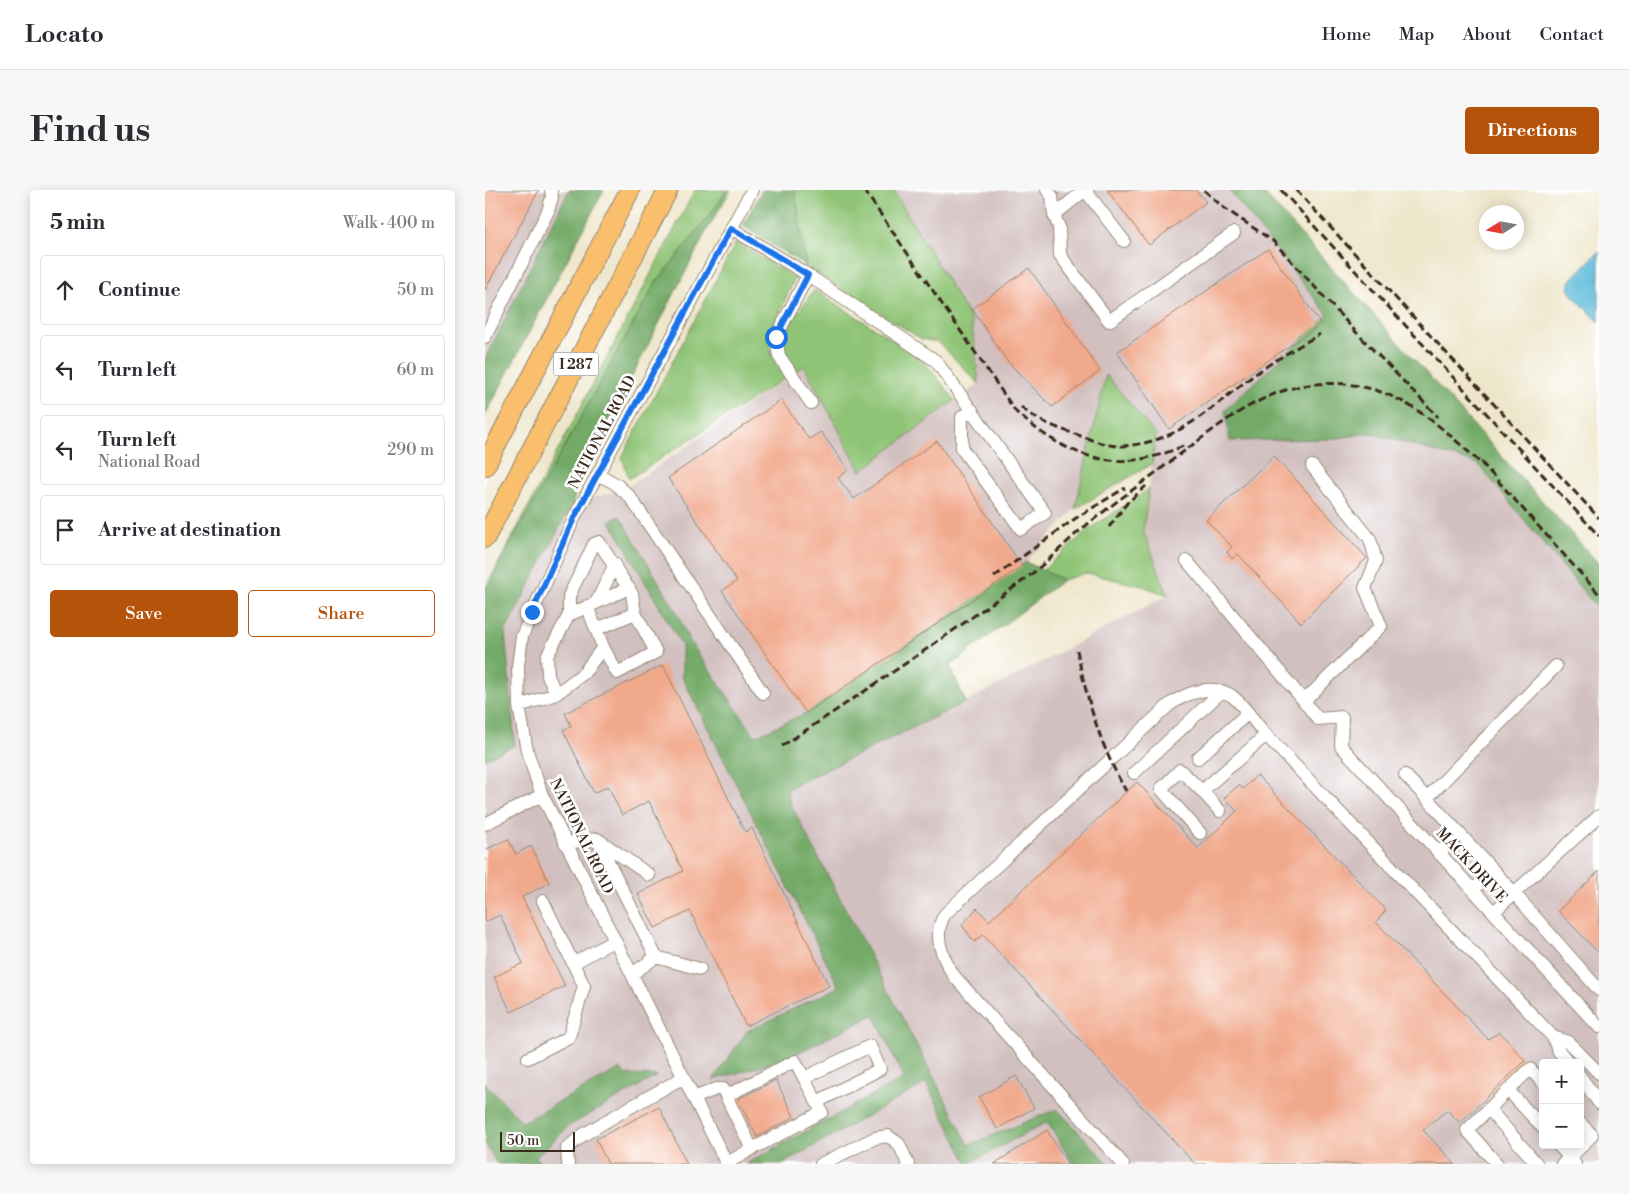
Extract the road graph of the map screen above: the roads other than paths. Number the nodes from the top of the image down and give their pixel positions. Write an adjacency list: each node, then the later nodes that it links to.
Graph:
1 (551, 190): 12 (street)
2 (630, 190): 16 (highway, I 287)
3 (668, 190): 19 (highway, I 287)
4 (752, 190): 8 (street, NATIONAL ROAD)
5 (1047, 190): 7 (street)
6 (1085, 190): 7 (street); 10 (street)
7 (1054, 215): 9 (street)
8 (731, 228): 11 (street); 18 (street, NATIONAL ROAD)
9 (1234, 233)
10 (1124, 241)
11 (808, 275): 14 (street); 15 (street)
12 (490, 318): 13 (street)
13 (485, 337)
14 (811, 404)
15 (971, 410): 15 (street)
16 (485, 466)
17 (1311, 466): 32 (street)
18 (598, 474): 30 (street); 33 (street, NATIONAL ROAD)
19 (485, 538)
20 (1187, 561): 32 (street)
21 (615, 564): 22 (street); 23 (street); 25 (street)
22 (629, 588): 23 (street); 24 (street)
23 (592, 604): 25 (street); 26 (street)
24 (635, 613): 26 (street); 27 (street)
25 (569, 614): 31 (street)
26 (597, 629): 27 (street)
27 (603, 647): 31 (street)
28 (1556, 666): 41 (street)
29 (1221, 692): 34 (street); 37 (street); 88 (street)
30 (763, 693)
31 (555, 694): 33 (street)
32 (1304, 701): 49 (street, MACK DRIVE)
33 (519, 706): 40 (street, NATIONAL ROAD)
34 (1247, 714): 35 (street); 36 (street)
35 (1265, 735): 39 (street); 63 (street)
36 (1197, 758)
37 (1134, 773)
38 (1405, 775): 41 (street)
39 (1202, 791): 42 (street); 45 (street)
40 (542, 795): 44 (street); 48 (street, NATIONAL ROAD)
41 (1427, 798): 46 (street)
42 (1220, 811)
43 (1599, 816): 53 (street)
44 (485, 824)
45 (1200, 833)
46 (1459, 833): 49 (street); 50 (street)
47 (597, 839): 48 (street); 51 (street); 57 (street)
48 (565, 843): 56 (street, NATIONAL ROAD)
49 (1439, 854): 52 (street, MACK DRIVE)
50 (1493, 871): 52 (street); 53 (street)
51 (649, 875)
52 (1473, 890): 55 (street, MACK DRIVE)
53 (1514, 893): 55 (street); 61 (street)
54 (543, 901): 58 (street)
55 (1493, 912): 62 (street, MACK DRIVE)
56 (615, 940): 58 (street); 60 (street, NATIONAL ROAD)
57 (656, 957): 59 (street); 60 (street)
58 (574, 963): 64 (street)
59 (700, 969)
60 (632, 974): 67 (street, NATIONAL ROAD)
61 (1599, 990)
62 (1599, 1026)
63 (1553, 1037): 65 (street); 66 (street)
64 (527, 1058)
65 (1566, 1059)
66 (1599, 1072)
67 (684, 1076): 73 (street, NATIONAL ROAD); 84 (street)
68 (804, 1078): 72 (street); 74 (street); 74 (street)
69 (1539, 1079): 71 (street)
70 (1584, 1081): 75 (street)
71 (1508, 1090): 76 (street); 77 (street)
72 (726, 1096): 73 (street); 80 (street)
73 (694, 1098): 85 (street, NATIONAL ROAD)
74 (817, 1102): 80 (street)
75 (1599, 1102)
76 (1489, 1109): 89 (street); 90 (street)
77 (1539, 1124)
78 (1584, 1126): 79 (street)
79 (1584, 1144)
80 (752, 1149): 85 (street)
81 (1561, 1149): 83 (street)
82 (1580, 1149): 83 (street)
83 (1569, 1162)
84 (568, 1164)
85 (727, 1164)
86 (821, 1164): 87 (street)
87 (908, 1164)
88 (1123, 1164)
89 (1497, 1164)
90 (1537, 1164)

